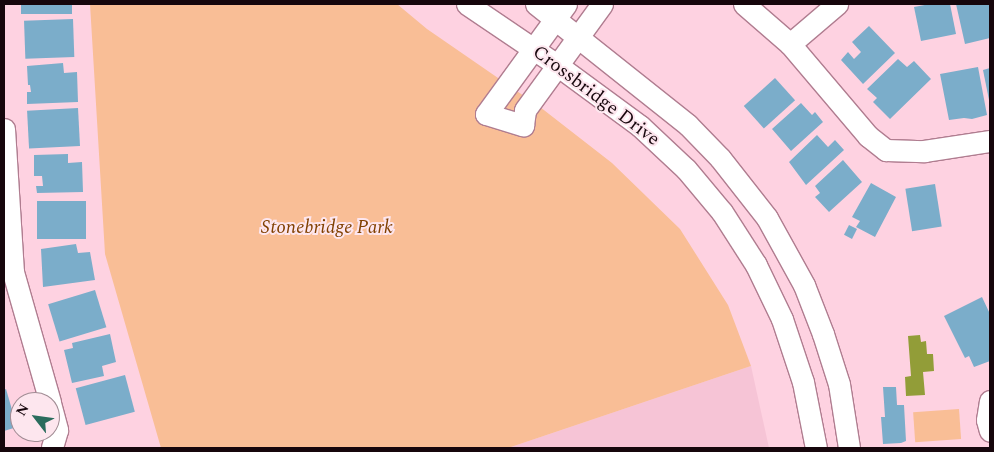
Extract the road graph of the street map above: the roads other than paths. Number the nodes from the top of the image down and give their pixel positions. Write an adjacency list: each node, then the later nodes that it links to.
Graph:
1 (467, 4): 9 (street, Crossbridge Drive)
2 (536, 4): 6 (street, Crossbridge Drive)
3 (602, 4): 7 (street)
4 (744, 4): 8 (street)
5 (837, 4): 8 (street)
6 (560, 11): 7 (street, Crossbridge Drive); 9 (street)
7 (577, 38): 10 (street); 17 (street, Crossbridge Drive)
8 (790, 44): 12 (street)
9 (532, 49): 10 (street, Crossbridge Drive); 10 (street)
10 (557, 65): 16 (street, Crossbridge Drive)
11 (4, 129): 13 (street)
12 (990, 141)
13 (47, 392)
14 (989, 402): 15 (street)
15 (990, 431)
16 (816, 448)
17 (849, 448)

